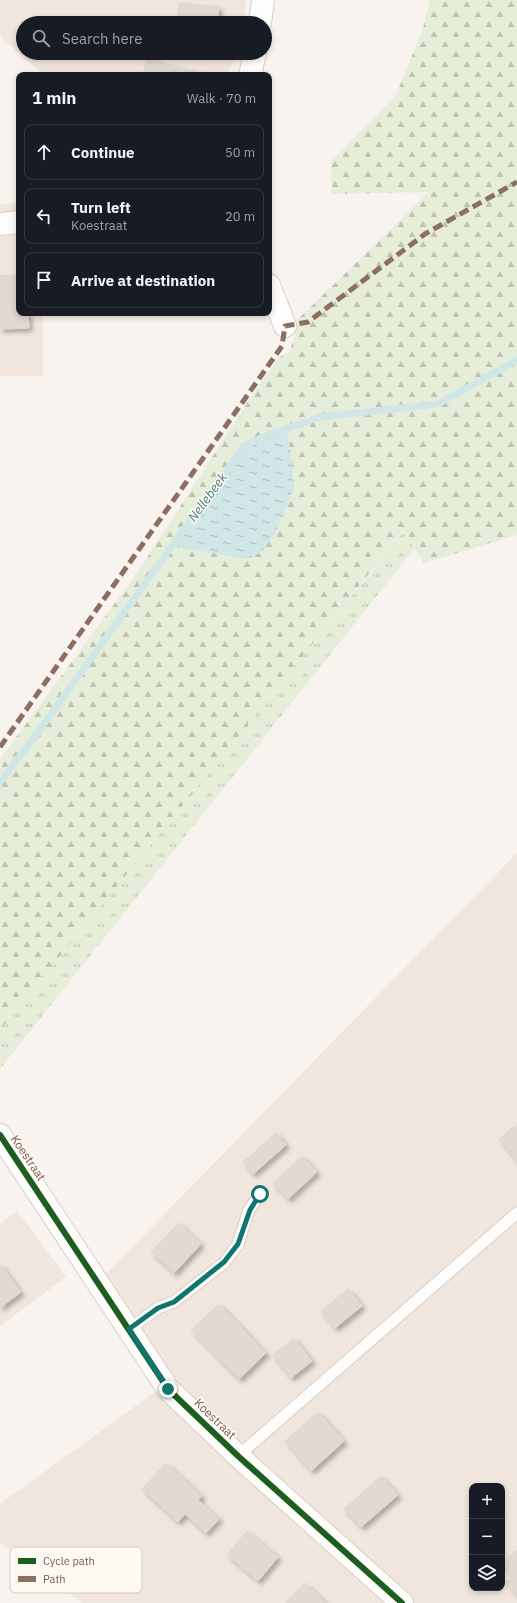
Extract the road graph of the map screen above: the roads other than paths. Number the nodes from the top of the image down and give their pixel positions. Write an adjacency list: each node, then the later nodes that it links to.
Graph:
1 (263, 0): 2 (street)
2 (261, 16)
3 (253, 60): 4 (street)
4 (251, 72)
5 (16, 222): 6 (street)
6 (0, 224)
7 (272, 293): 8 (street)
8 (285, 326)
9 (0, 1136): 12 (street, Koestraat)
10 (260, 1194): 12 (lane)
11 (517, 1213): 13 (lane)
12 (129, 1329): 13 (street, Koestraat)
13 (238, 1456): 14 (street, Koestraat)
14 (402, 1603)

